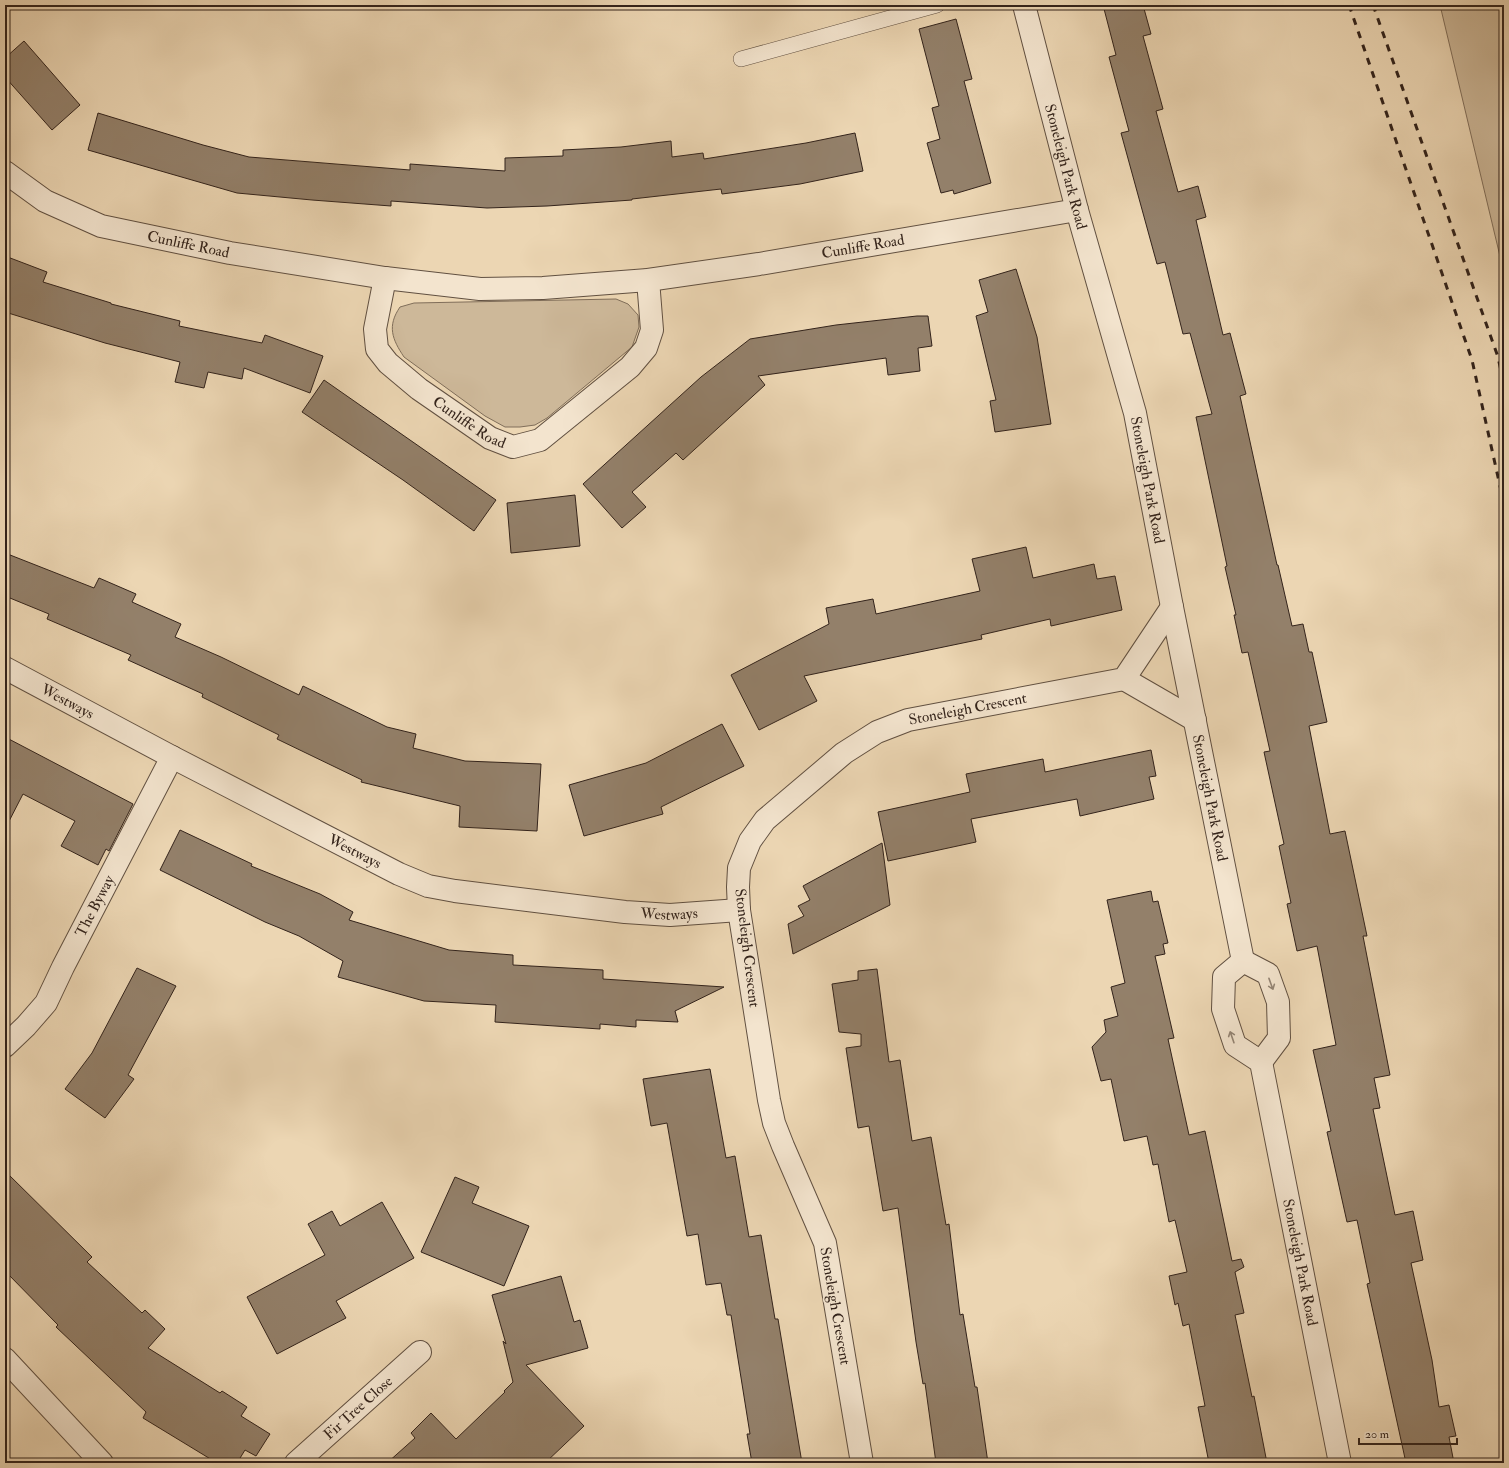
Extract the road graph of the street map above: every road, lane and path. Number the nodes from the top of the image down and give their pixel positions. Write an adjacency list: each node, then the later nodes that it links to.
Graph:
1 (937, 5): 3 (lane)
2 (1024, 5): 5 (street, Stoneleigh Park Road)
3 (740, 59)
4 (5, 172): 6 (street, Cunliffe Road)
5 (1077, 210): 7 (street, Cunliffe Road); 8 (street, Stoneleigh Park Road)
6 (385, 278): 7 (street, Cunliffe Road); 7 (street, Cunliffe Road)
7 (648, 280)
8 (1172, 607): 10 (street); 11 (street, Stoneleigh Park Road)
9 (5, 668): 12 (street, Westways)
10 (1124, 679): 11 (street); 13 (street, Stoneleigh Crescent)
11 (1195, 720): 14 (street, Stoneleigh Park Road)
12 (172, 757): 13 (street, Westways); 15 (street, The Byway)
13 (740, 910): 21 (street, Stoneleigh Crescent)
14 (1242, 961): 16 (street, one-way to 16); 16 (street, one-way to 14)
15 (5, 1046)
16 (1261, 1062): 22 (street, Stoneleigh Park Road)
17 (420, 1352): 20 (street, Fir Tree Close)
18 (5, 1359): 19 (street)
19 (102, 1463)
20 (296, 1463)
21 (862, 1463)
22 (1340, 1463)

